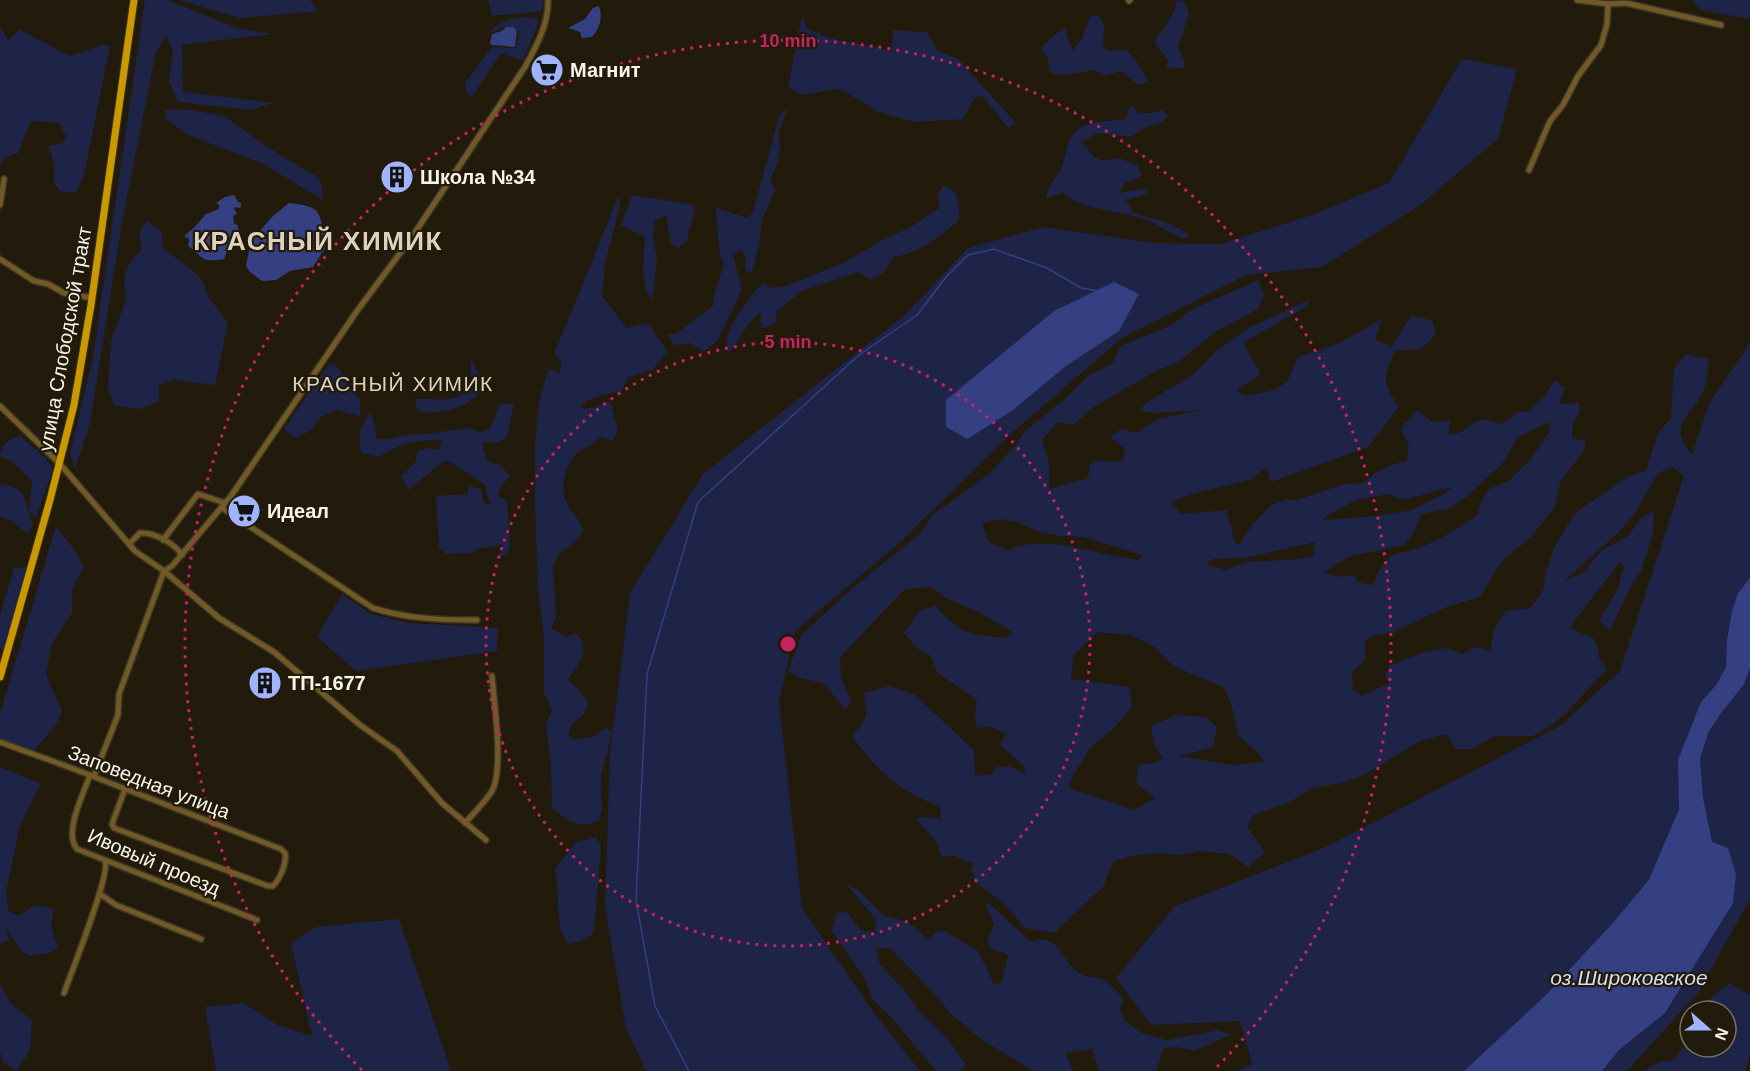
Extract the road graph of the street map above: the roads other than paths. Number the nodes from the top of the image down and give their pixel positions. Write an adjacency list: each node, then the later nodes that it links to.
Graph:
1 (134, 0): 10 (main road, улица Слободской тракт)
2 (548, 0): 13 (street)
3 (1577, 0): 4 (street)
4 (1608, 4): 5 (street); 6 (street)
5 (1721, 25)
6 (1529, 170)
7 (4, 179): 8 (street)
8 (0, 205)
9 (0, 259): 10 (street)
10 (92, 298): 12 (main road, улица Слободской тракт)
11 (0, 406): 12 (street)
12 (60, 464): 15 (street); 20 (main road, улица Слободской тракт)
13 (224, 506): 14 (street); 16 (street); 18 (street)
14 (163, 540): 15 (street); 16 (street)
15 (129, 544): 17 (street)
16 (182, 555): 17 (street)
17 (164, 571): 22 (street); 24 (street)
18 (477, 620)
19 (492, 676): 24 (street)
20 (0, 677)
21 (0, 742): 22 (street, Заповедная улица)
22 (92, 776): 23 (street, Заповедная улица); 26 (street, Ивовый проезд)
23 (125, 789): 23 (street, Заповедная улица)
24 (465, 823): 25 (street)
25 (486, 840)
26 (105, 861): 27 (street); 28 (street, Ивовый проезд)
27 (100, 894): 29 (street); 30 (street)
28 (257, 920)
29 (201, 939)
30 (64, 993)

